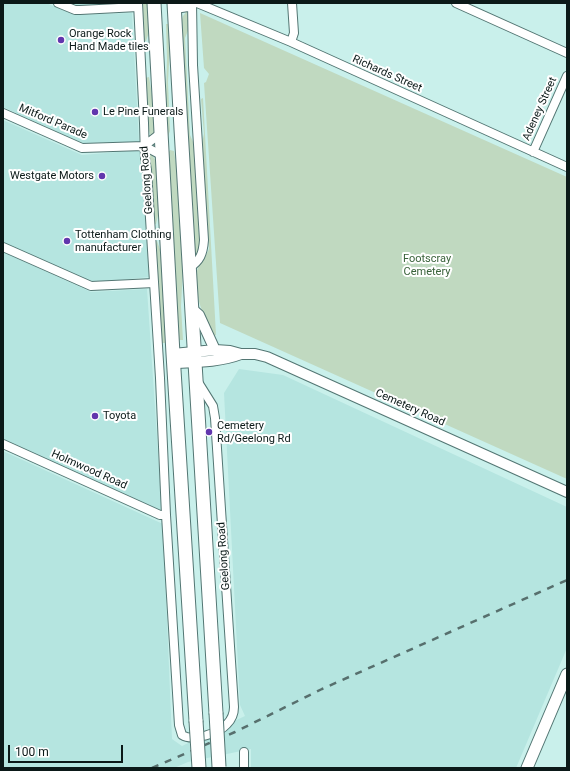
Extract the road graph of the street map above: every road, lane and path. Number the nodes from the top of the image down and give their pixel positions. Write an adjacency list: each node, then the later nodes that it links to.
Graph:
1 (58, 3): 6 (street)
2 (192, 3): 8 (street); 19 (street)
3 (197, 3): 9 (street, Richards Street)
4 (292, 3): 9 (street)
5 (456, 3): 10 (street)
6 (138, 5): 15 (street, Geelong Road)
7 (157, 5): 8 (highway); 14 (highway, Geelong Road)
8 (175, 6): 13 (highway, Geelong Road)
9 (291, 42): 16 (street, Richards Street)
10 (567, 53)
11 (567, 76): 16 (street, Adeney Street)
12 (3, 113): 15 (street, Mitford Parade)
13 (180, 128): 14 (highway); 19 (highway, Geelong Road)
14 (162, 145): 15 (street); 15 (street, Mitford Parade); 25 (highway, Geelong Road)
15 (144, 146): 20 (street, Geelong Road)
16 (533, 152): 17 (street, Richards Street)
17 (567, 167)
18 (3, 247): 20 (street)
19 (189, 268): 21 (highway, Geelong Road)
20 (154, 283): 26 (street, Geelong Road)
21 (191, 308): 22 (street); 24 (highway, Geelong Road)
22 (215, 350): 23 (street, Cemetery Road); 24 (street, Cemetery Road)
23 (241, 354): 24 (street, Cemetery Road); 31 (street, Cemetery Road)
24 (195, 357): 25 (street, Cemetery Road); 27 (highway, Geelong Road)
25 (174, 358): 26 (street, Cemetery Road); 28 (highway, Geelong Road)
26 (159, 363): 30 (street, Geelong Road)
27 (196, 378): 32 (street, Geelong Road); 36 (highway, Geelong Road, bridge)
28 (179, 440): 30 (street); 35 (highway, Geelong Road, bridge)
29 (3, 444): 32 (street, Holmwood Road)
30 (163, 453): 32 (street, Geelong Road)
31 (567, 492)
32 (166, 515)
33 (567, 674): 38 (main road)
34 (244, 752): 37 (street)
35 (199, 768)
36 (219, 768)
37 (244, 768)
38 (527, 768)

